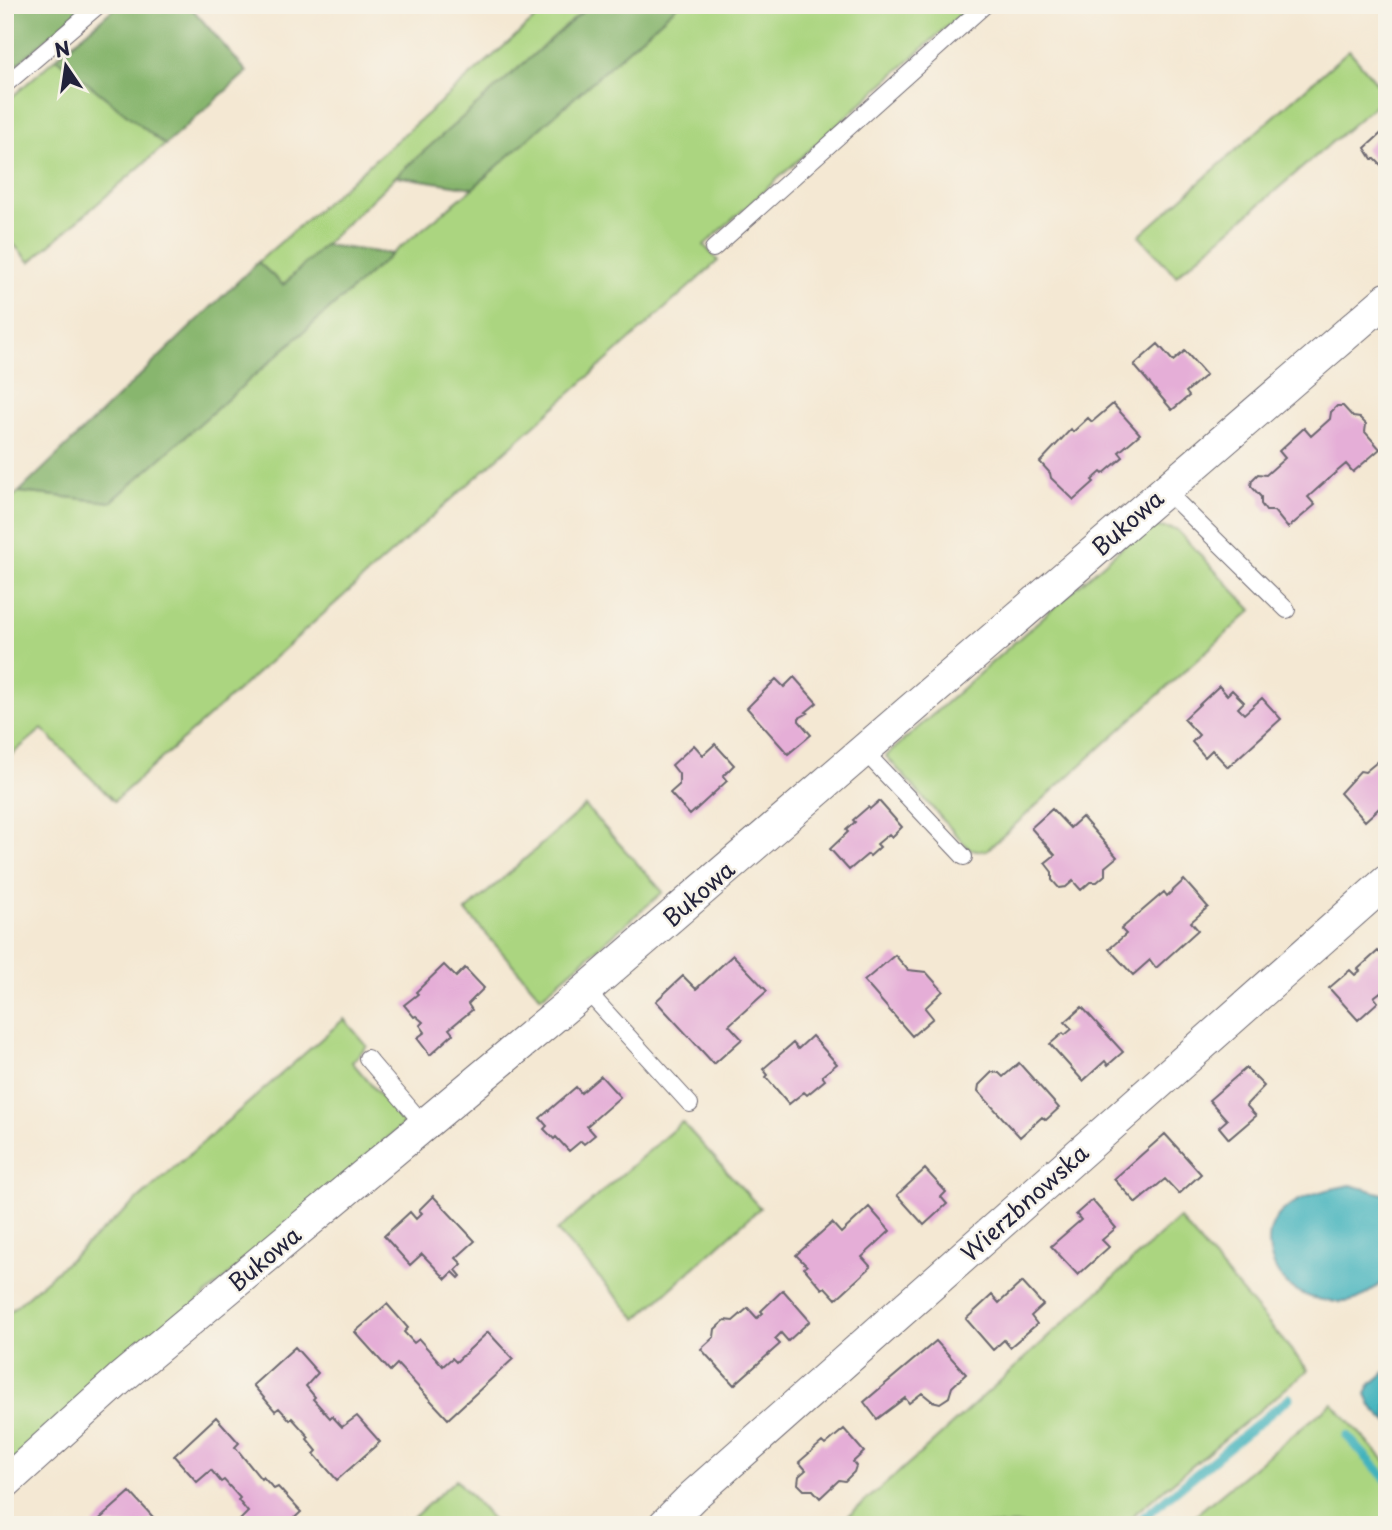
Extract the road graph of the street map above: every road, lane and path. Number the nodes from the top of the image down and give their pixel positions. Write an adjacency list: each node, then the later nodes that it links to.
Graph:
1 (99, 5): 3 (lane)
2 (985, 5): 4 (lane)
3 (5, 85)
4 (713, 249)
5 (1387, 299): 6 (street, Bukowa)
6 (1164, 490): 7 (lane); 8 (street, Bukowa)
7 (1287, 610)
8 (863, 750): 9 (lane); 11 (street, Bukowa)
9 (964, 857)
10 (1387, 881): 16 (street, Wierzbnowska)
11 (586, 990): 13 (lane); 14 (street, Bukowa)
12 (367, 1058): 14 (lane)
13 (690, 1104)
14 (425, 1126): 15 (street, Bukowa)
15 (5, 1483)
16 (664, 1525)

